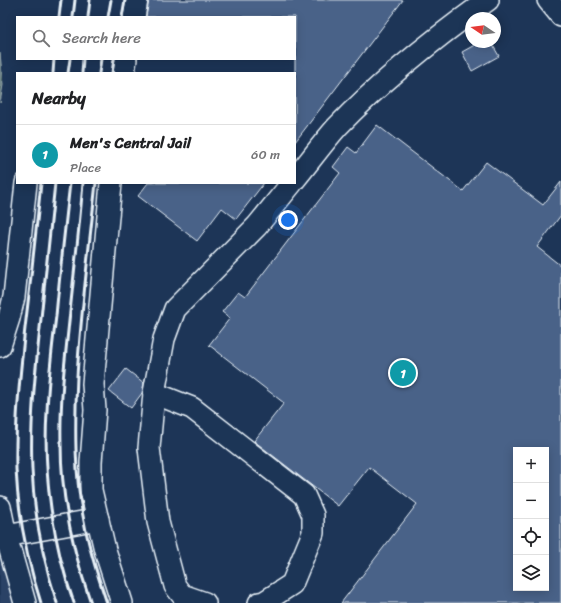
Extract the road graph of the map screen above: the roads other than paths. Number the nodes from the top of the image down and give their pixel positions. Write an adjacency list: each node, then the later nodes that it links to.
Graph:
1 (137, 0): 4 (lane)
2 (488, 0): 8 (lane)
3 (548, 0): 5 (lane)
4 (134, 16)
5 (561, 16)
6 (126, 60): 7 (lane)
7 (124, 72)
8 (296, 178)
9 (26, 184): 12 (lane)
10 (111, 184): 15 (lane)
11 (291, 184): 13 (lane)
12 (0, 346)
13 (154, 393): 19 (lane); 20 (lane)
14 (0, 507): 16 (lane)
15 (98, 519): 16 (lane); 18 (lane)
16 (6, 536): 17 (lane)
17 (25, 603)
18 (122, 603)
19 (205, 603)
20 (260, 603)

